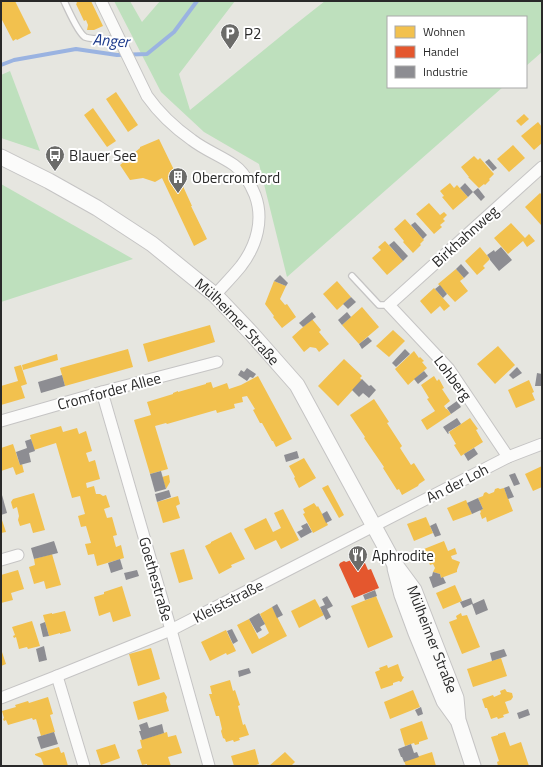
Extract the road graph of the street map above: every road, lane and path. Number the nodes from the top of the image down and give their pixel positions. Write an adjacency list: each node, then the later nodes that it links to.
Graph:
1 (64, 1): 3 (lane)
2 (101, 1): 3 (street)
3 (121, 42): 7 (street)
4 (1, 157): 7 (main road, Mülheimer Straße)
5 (542, 167): 8 (street, Birkhahnweg)
6 (352, 276): 8 (lane)
7 (215, 295): 14 (main road, Mülheimer Straße)
8 (389, 305): 13 (street, Lohberg)
9 (217, 362): 10 (street, Cromforder Allee)
10 (102, 392): 11 (street, Cromforder Allee); 17 (street, Goethestraße)
11 (1, 421)
12 (542, 444): 13 (street, An der Loh)
13 (508, 457): 14 (street, An der Loh)
14 (374, 526): 17 (street, Kleiststraße); 22 (main road, Mülheimer Straße)
15 (18, 555): 16 (street)
16 (1, 560)
17 (171, 630): 18 (street, Kleiststraße); 21 (street, Goethestraße)
18 (57, 676): 19 (street, Kleiststraße); 20 (street)
19 (1, 698)
20 (84, 766)
21 (209, 766)
22 (473, 766)

